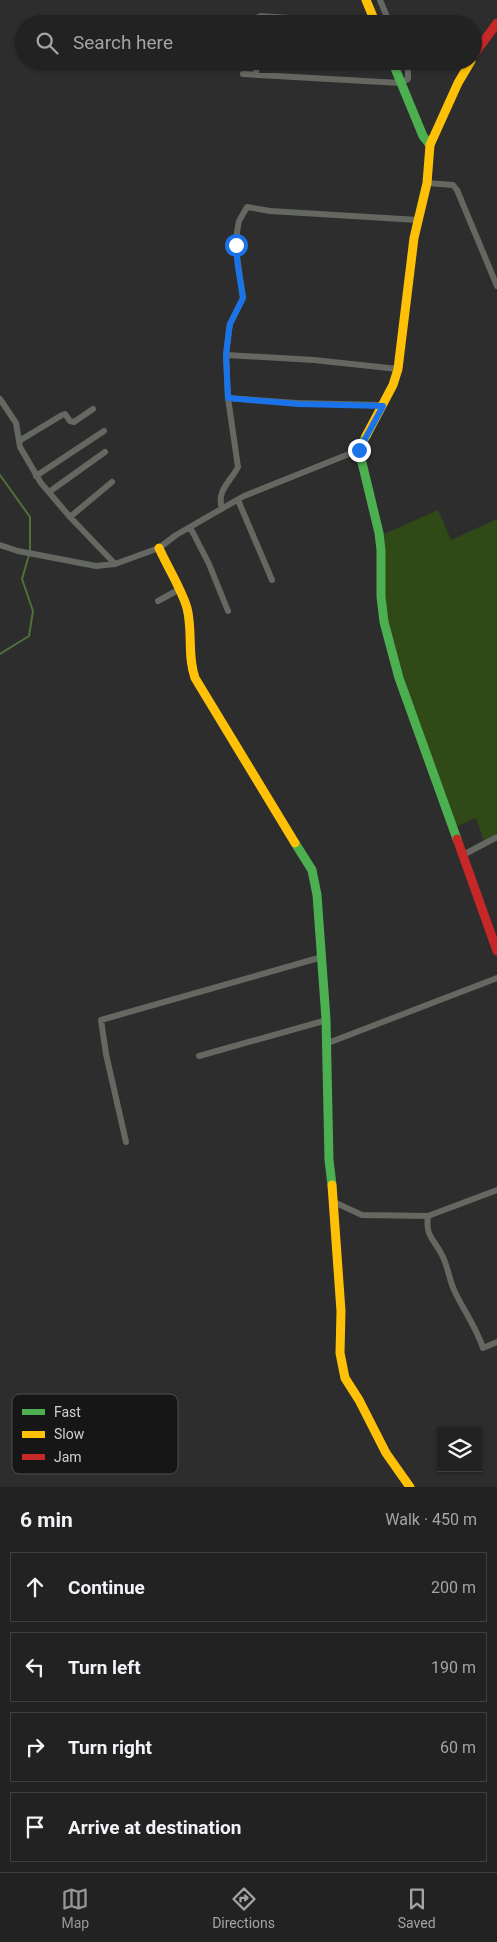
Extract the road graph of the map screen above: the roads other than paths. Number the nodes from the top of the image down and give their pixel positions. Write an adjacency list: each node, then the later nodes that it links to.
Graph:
1 (366, 0): 3 (street)
2 (380, 0): 4 (street)
3 (373, 15)
4 (386, 15)
5 (495, 29): 6 (street)
6 (482, 45)
7 (256, 70): 12 (street)
8 (395, 70): 13 (street)
9 (407, 70): 13 (street)
10 (465, 70): 14 (street)
11 (243, 74): 12 (street)
12 (256, 74): 13 (street)
13 (400, 83): 14 (street)
14 (430, 145): 15 (street)
15 (426, 183): 16 (street); 17 (street)
16 (418, 220): 18 (street); 19 (street)
17 (497, 286)
18 (226, 355): 19 (street); 20 (street)
19 (398, 369): 22 (street)
20 (228, 398): 22 (street); 32 (street)
21 (0, 399): 25 (street)
22 (383, 406): 26 (street)
23 (93, 410): 25 (street)
24 (104, 431): 28 (street)
25 (19, 441): 28 (street)
26 (359, 450): 31 (street); 43 (street)
27 (105, 452): 30 (street)
28 (36, 476): 30 (street)
29 (112, 482): 33 (street)
30 (48, 492): 33 (street)
31 (238, 500): 32 (street); 38 (street)
32 (222, 508): 34 (street)
33 (70, 517): 37 (street)
34 (190, 527): 36 (street); 41 (street)
35 (0, 544): 37 (street)
36 (159, 548): 37 (street); 39 (street)
37 (115, 564)
38 (272, 580)
39 (178, 590): 40 (street); 45 (street)
40 (158, 601)
41 (228, 611)
42 (497, 836): 43 (street)
43 (463, 855): 44 (street)
44 (497, 951)
45 (322, 957): 47 (street); 50 (street)
46 (497, 978): 48 (street)
47 (327, 1020): 48 (street); 49 (street)
48 (328, 1043): 52 (street)
49 (200, 1056)
50 (126, 1142)
51 (497, 1190): 53 (street)
52 (336, 1203): 53 (street); 55 (street)
53 (428, 1216): 54 (street)
54 (497, 1342)
55 (410, 1487)

